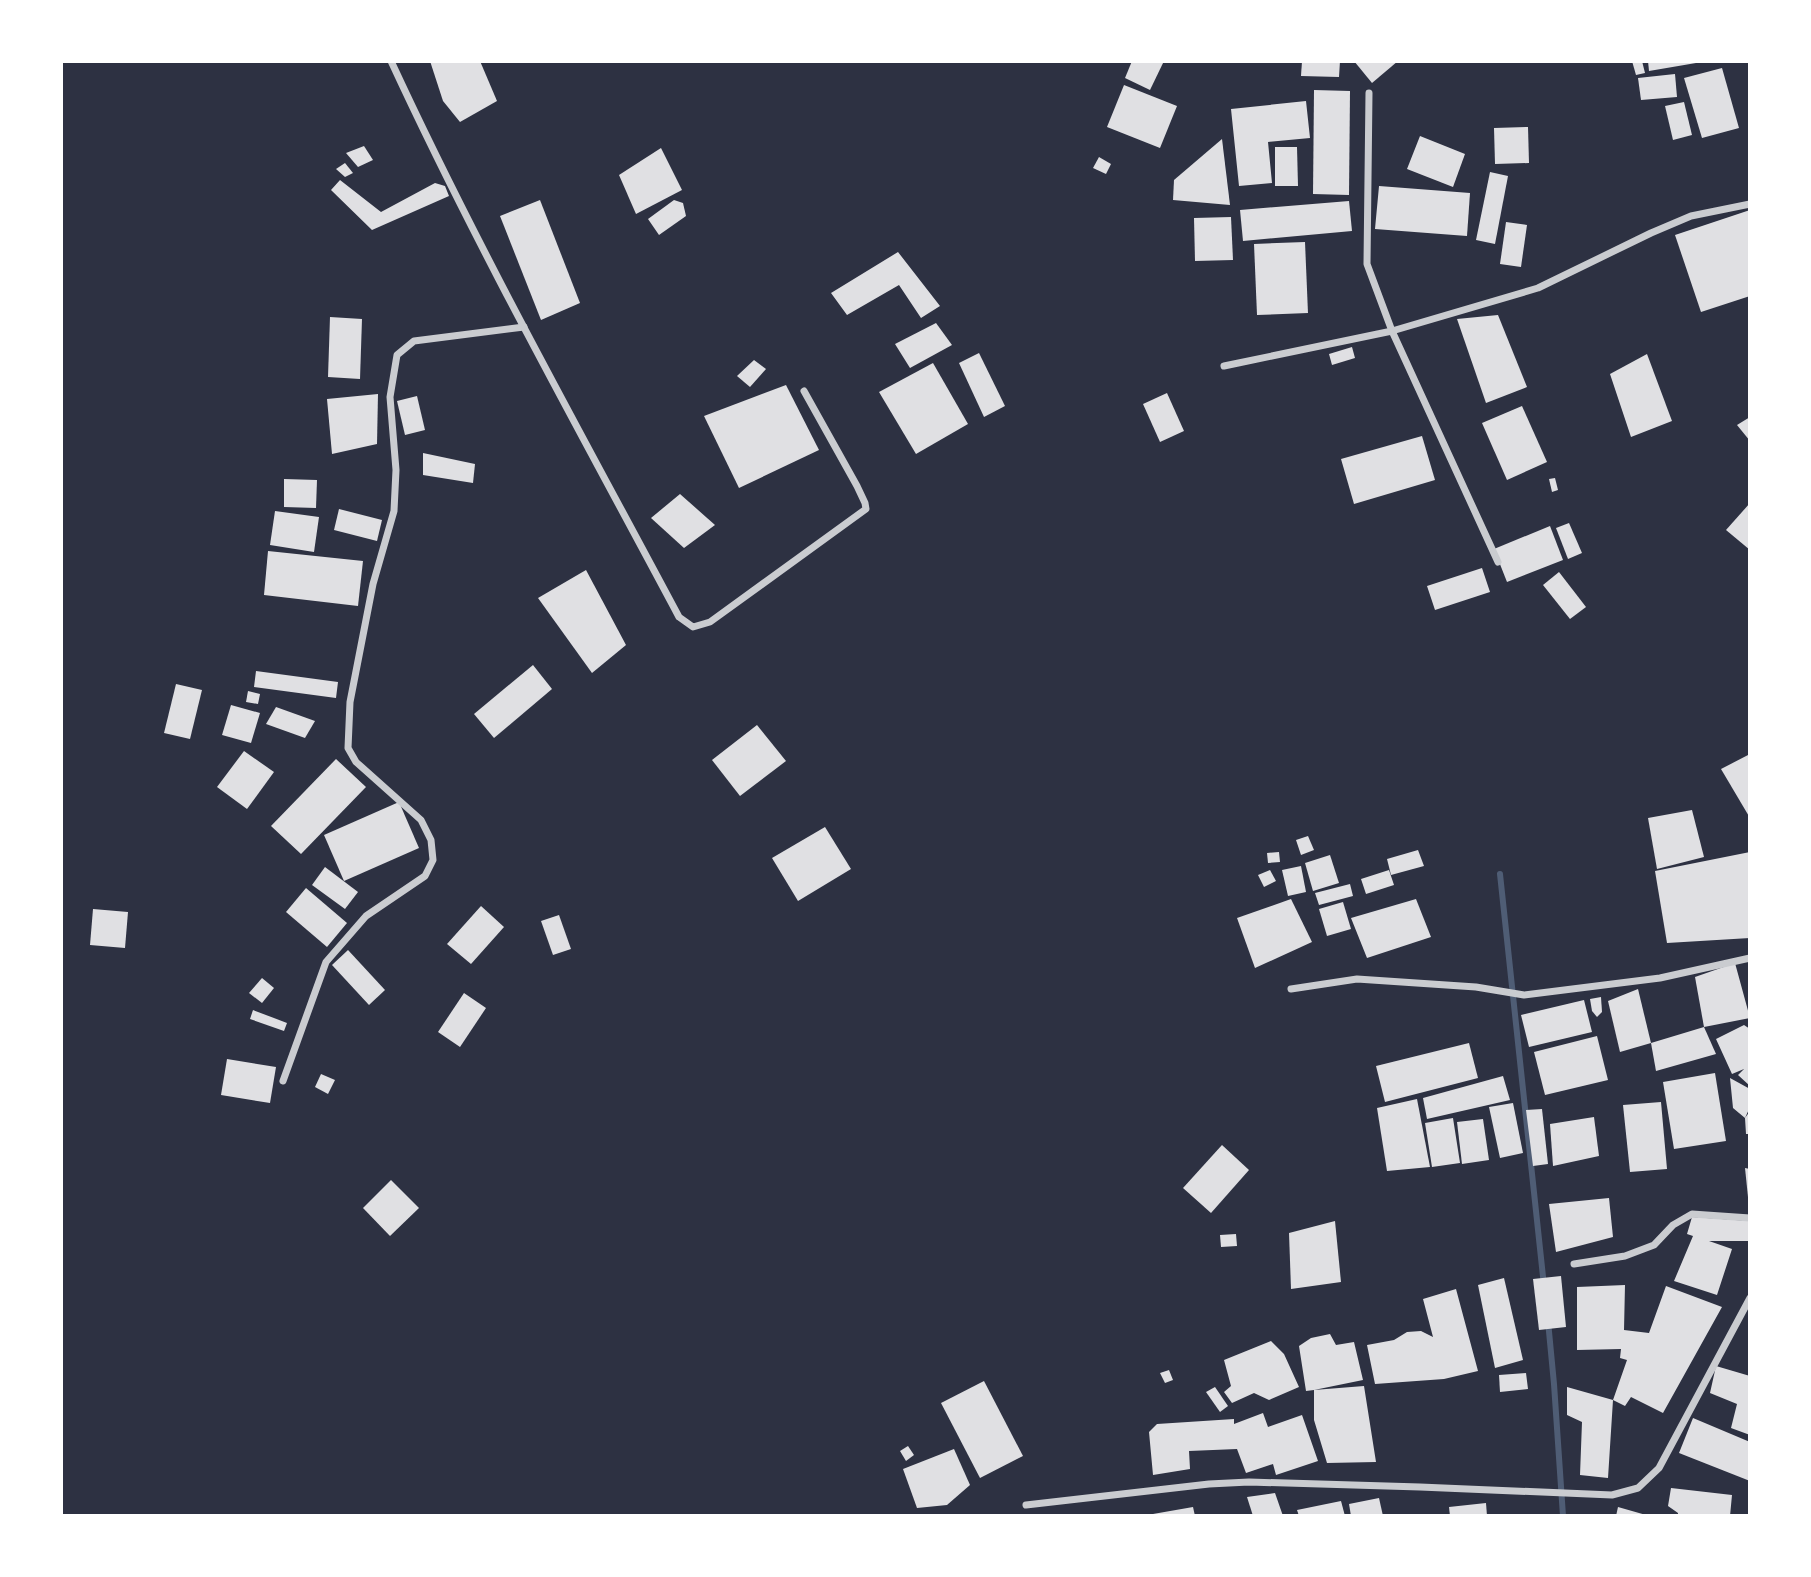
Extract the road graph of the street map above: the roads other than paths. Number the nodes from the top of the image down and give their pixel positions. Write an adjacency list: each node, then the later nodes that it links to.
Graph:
1 (391, 61): 4 (street)
2 (1369, 93): 5 (street)
3 (1750, 204): 5 (street)
4 (524, 327): 7 (street); 11 (street)
5 (1392, 331): 6 (street); 8 (street)
6 (1224, 366)
7 (804, 391)
8 (1498, 562)
9 (1750, 958): 10 (street)
10 (1291, 989)
11 (283, 1081)
12 (1750, 1218): 13 (street)
13 (1574, 1264)
14 (1750, 1298): 15 (street)
15 (1026, 1505)

